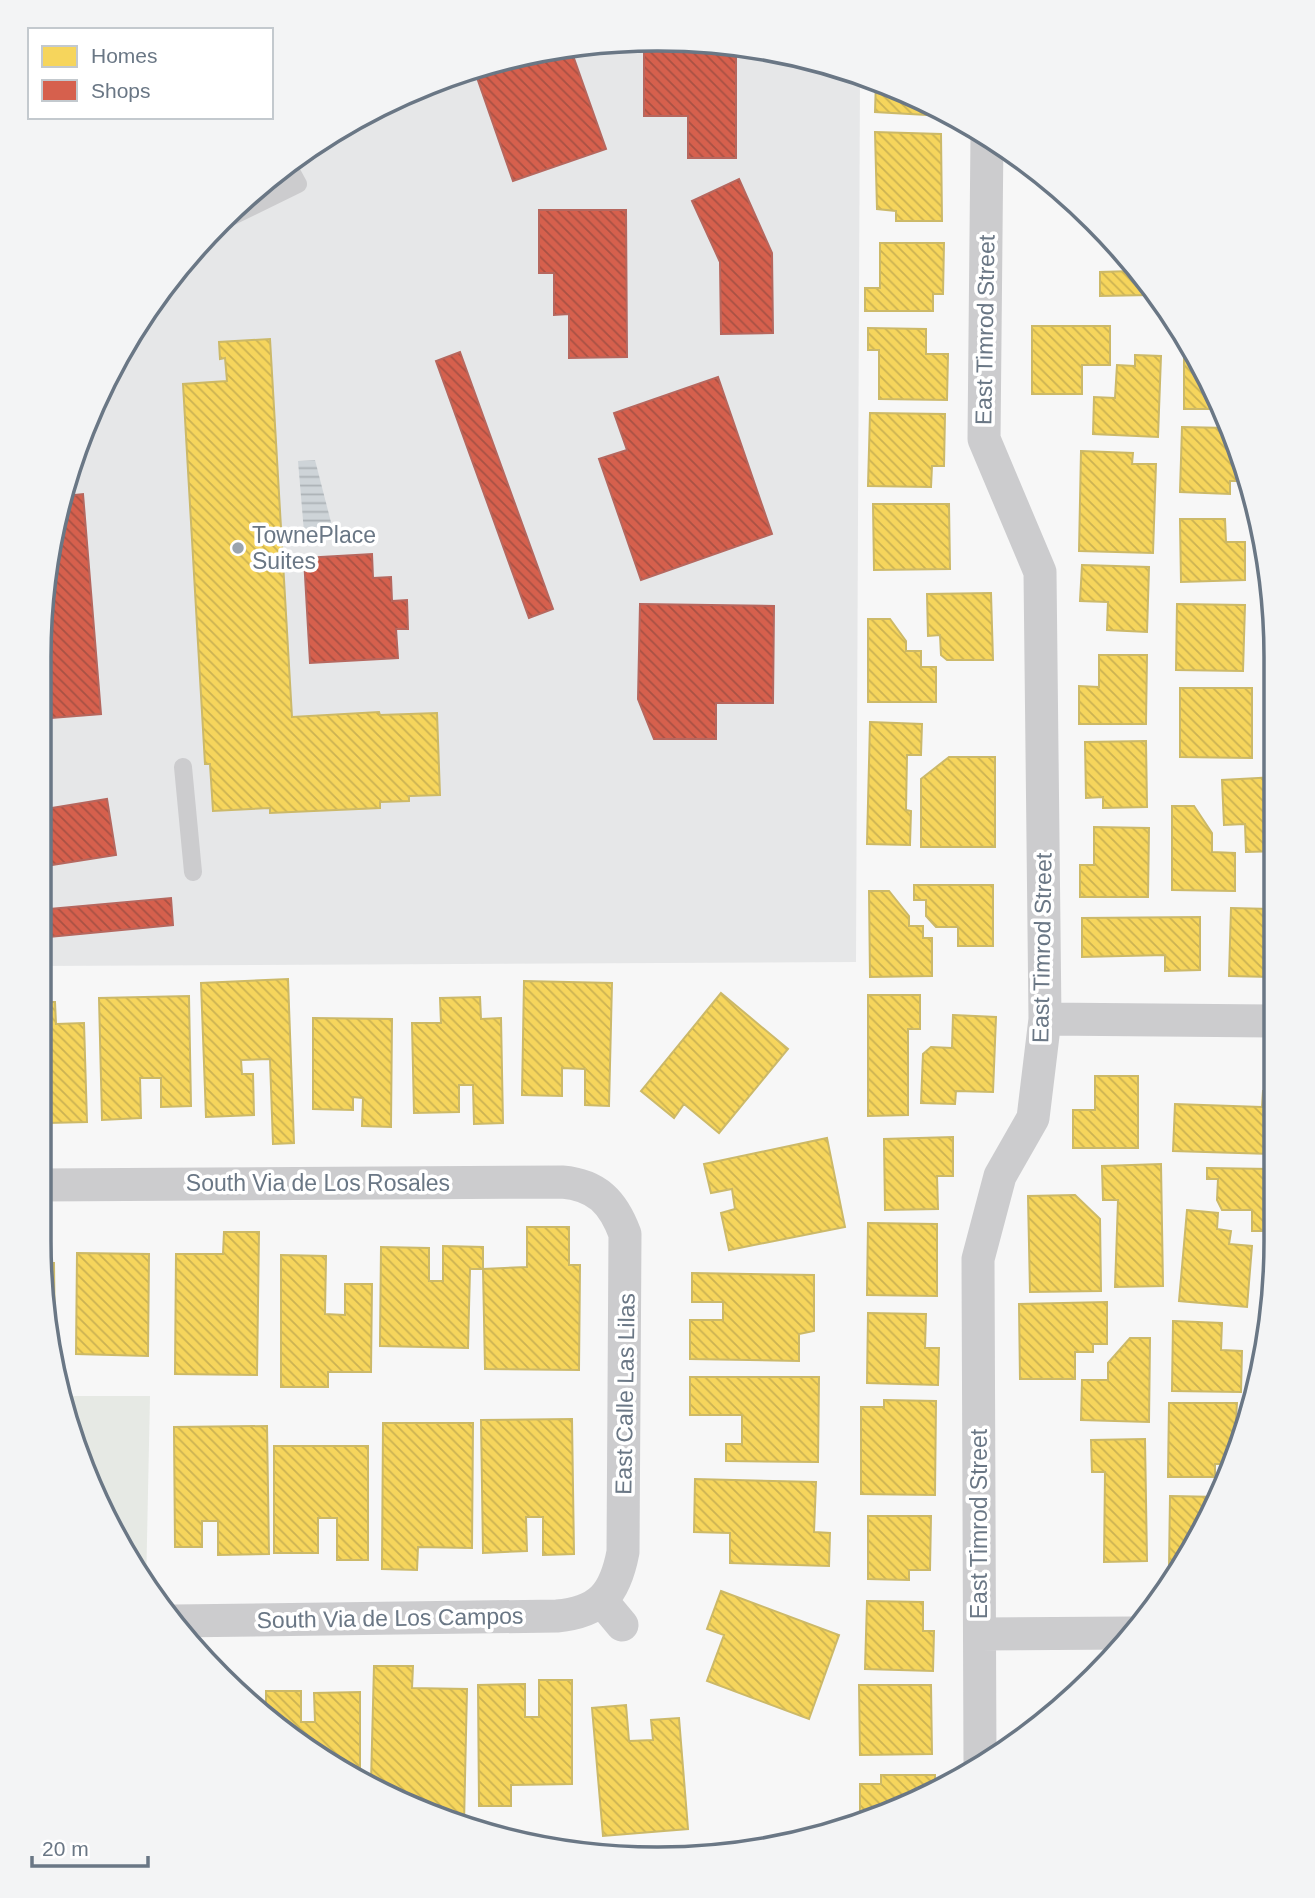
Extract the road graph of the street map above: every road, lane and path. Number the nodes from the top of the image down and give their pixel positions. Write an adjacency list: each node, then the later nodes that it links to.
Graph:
1 (987, 148): 6 (street, East Timrod Street)
2 (292, 173): 3 (lane)
3 (249, 209)
4 (183, 767): 5 (lane)
5 (193, 872)
6 (1045, 1019): 7 (street); 13 (street, East Timrod Street)
7 (1264, 1021)
8 (51, 1185): 9 (street, South Via de Los Rosales)
9 (608, 1190): 10 (street, East Calle Las Lilas)
10 (612, 1613): 11 (street, South Via de Los Campos)
11 (185, 1621)
12 (1120, 1633): 13 (street)
13 (980, 1634): 14 (street, East Timrod Street)
14 (980, 1754)

